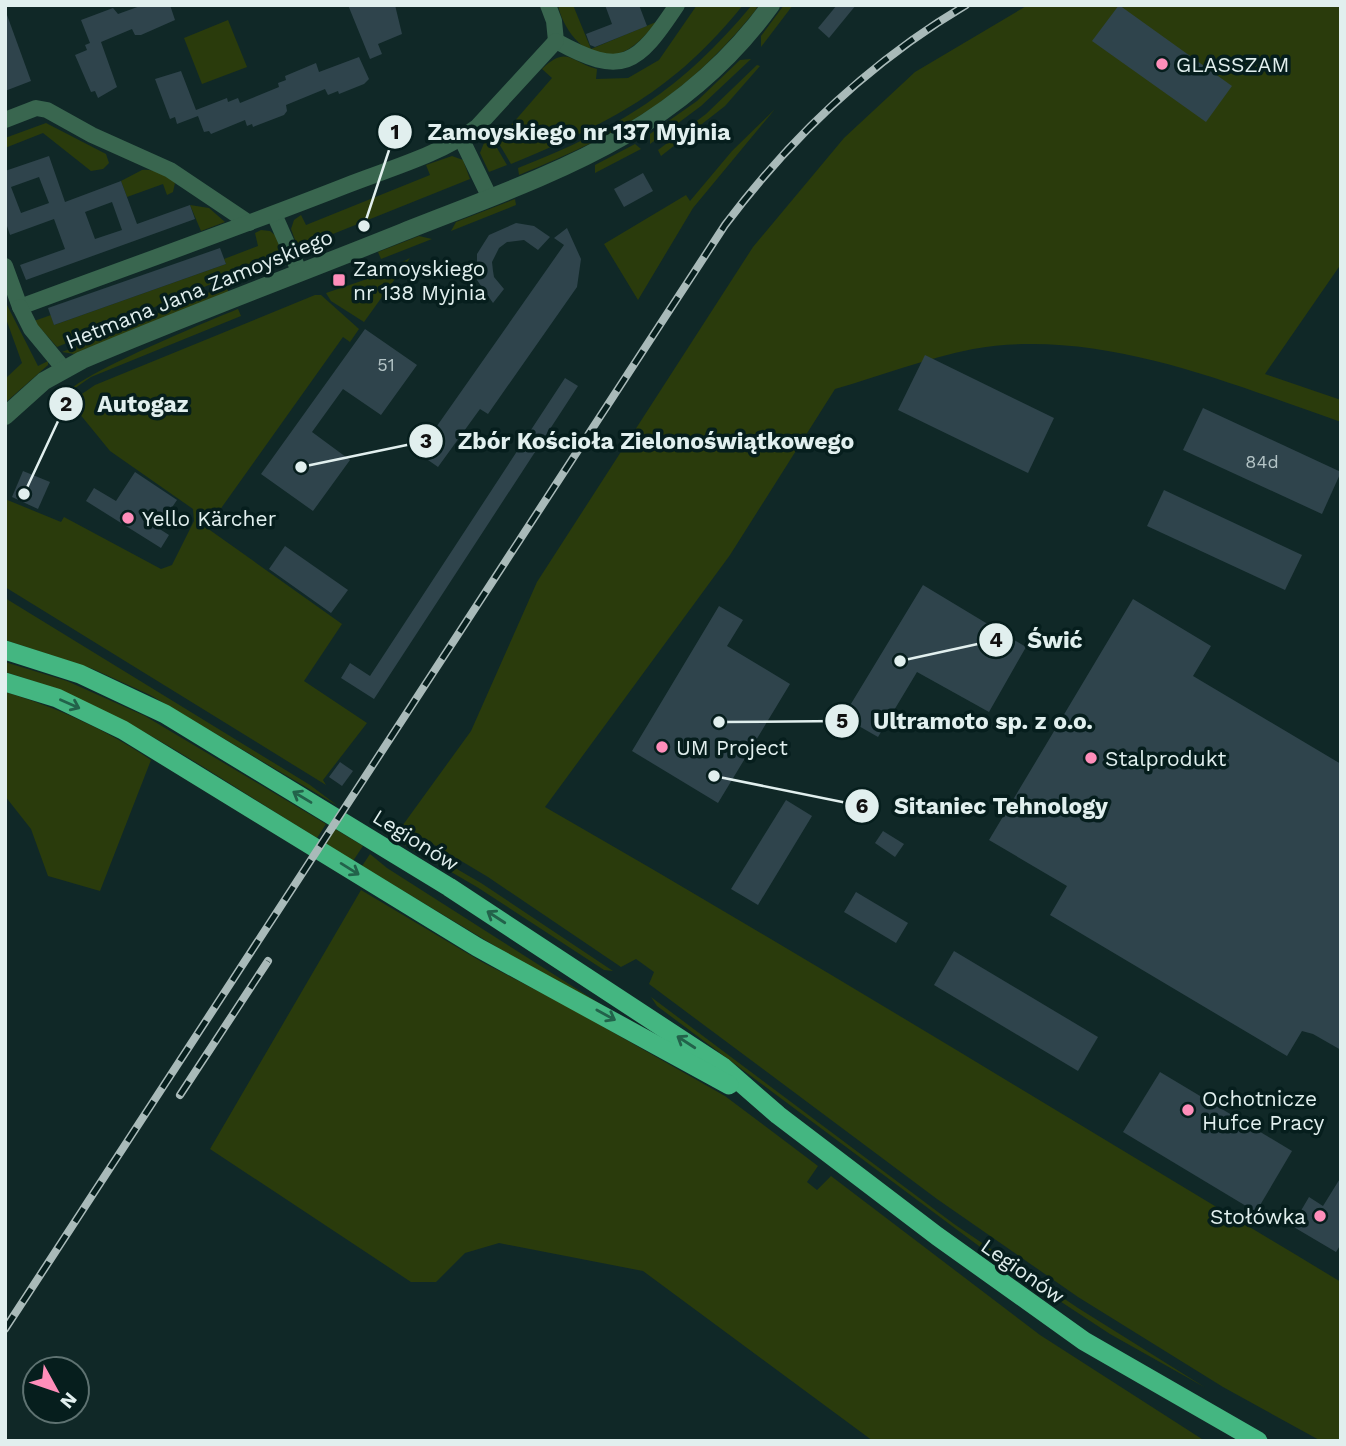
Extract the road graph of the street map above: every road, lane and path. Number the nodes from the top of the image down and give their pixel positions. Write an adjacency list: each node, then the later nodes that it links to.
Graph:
1 (548, 5): 4 (street)
2 (677, 5): 4 (street)
3 (771, 5): 7 (street, Hetmana Jana Zamoyskiego)
4 (556, 41): 6 (street)
5 (5, 120): 9 (street)
6 (461, 138): 7 (street); 8 (street)
7 (491, 198): 11 (street, Hetmana Jana Zamoyskiego)
8 (274, 214): 9 (street); 11 (street)
9 (249, 223): 12 (street)
10 (5, 266): 12 (street)
11 (300, 273): 13 (street, Hetmana Jana Zamoyskiego)
12 (20, 307): 13 (street)
13 (64, 369): 14 (street, Hetmana Jana Zamoyskiego)
14 (5, 416)
15 (5, 650): 17 (highway, Legionów, one-way to 15)
16 (5, 682): 17 (highway, Legionów, one-way to 17)
17 (778, 1115): 18 (highway, Legionów)
18 (1258, 1441)

